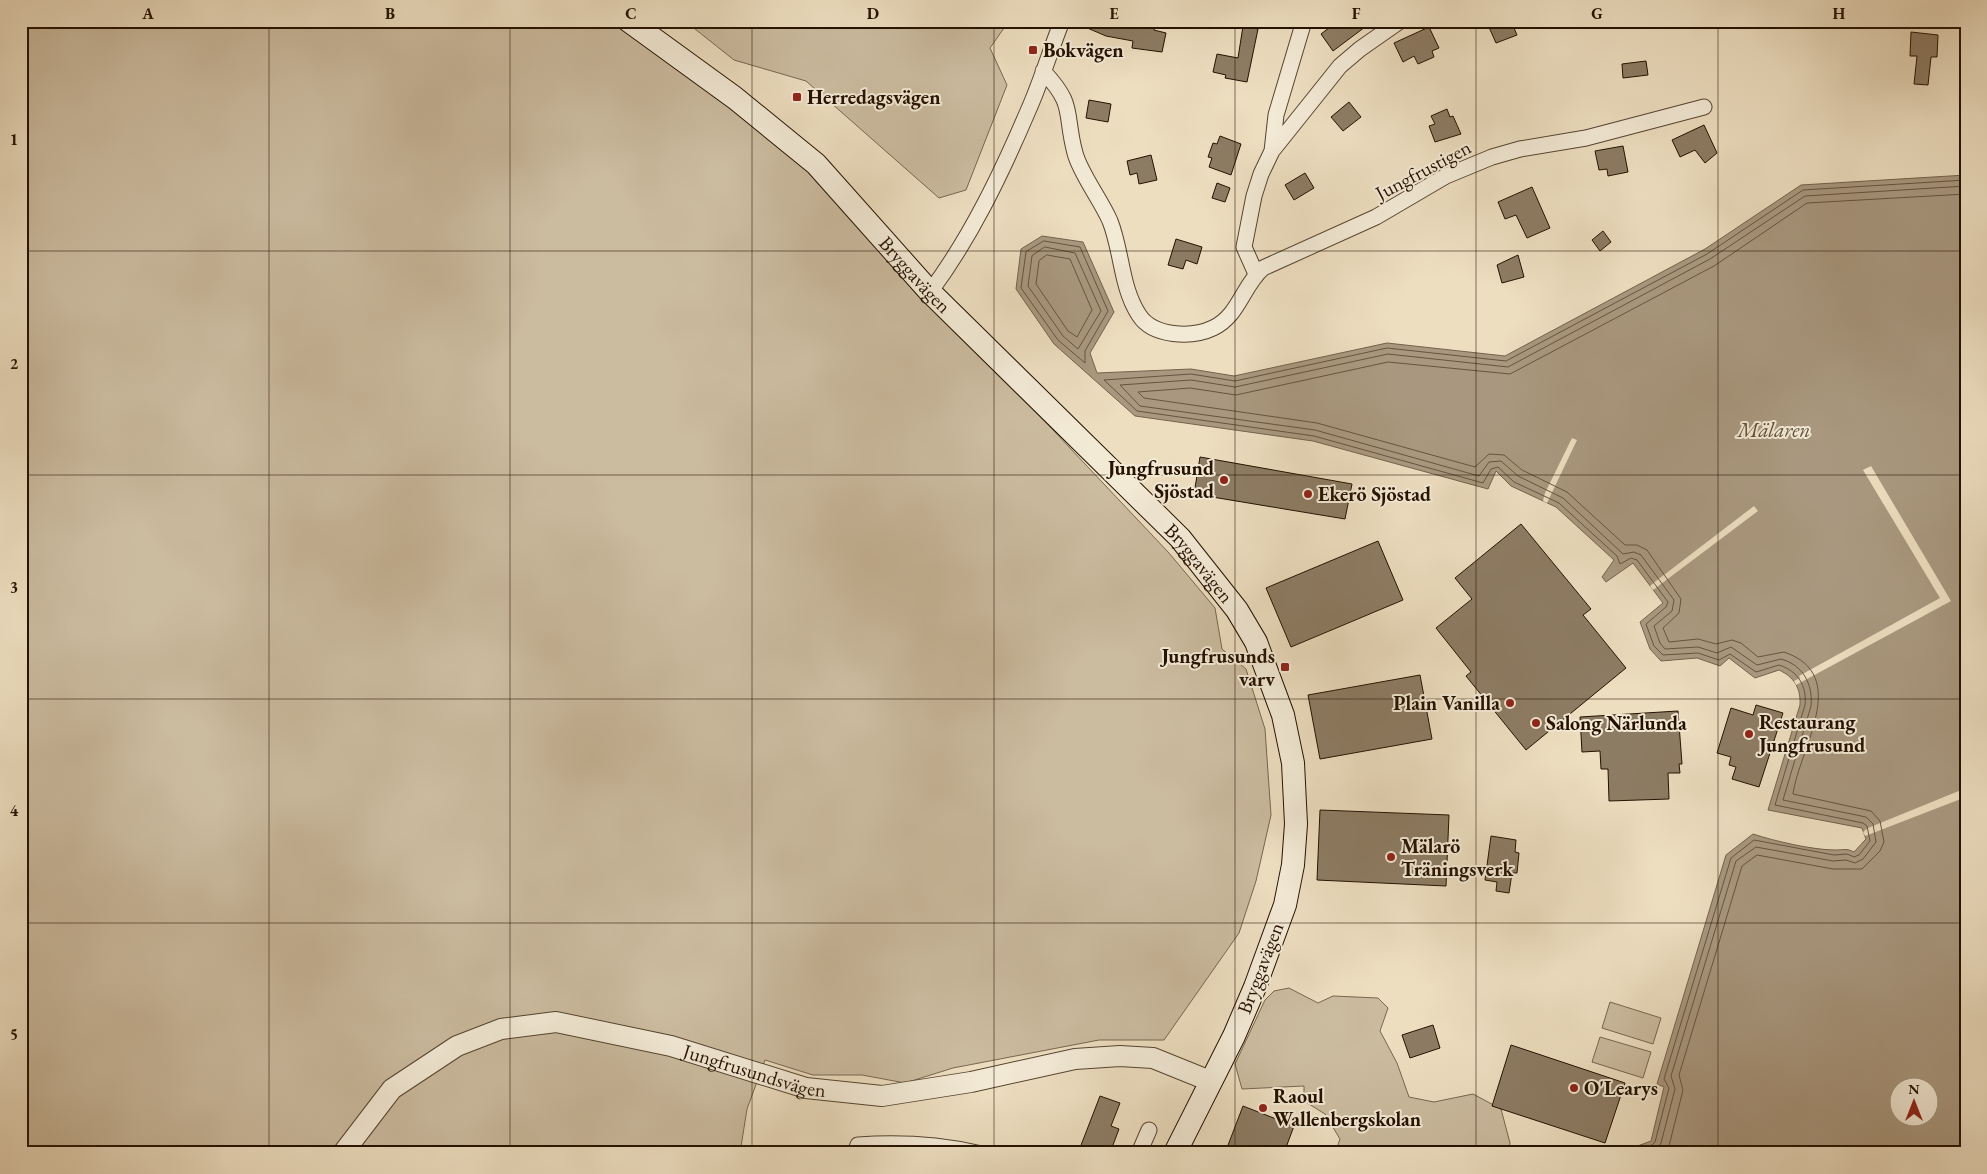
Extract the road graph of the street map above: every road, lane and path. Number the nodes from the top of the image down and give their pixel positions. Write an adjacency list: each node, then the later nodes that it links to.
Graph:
1 (629, 21): 9 (main road, Bryggavägen)
2 (1062, 21): 5 (street)
3 (1304, 21): 7 (street)
4 (1400, 21): 7 (street)
5 (1043, 71): 8 (street); 9 (street)
6 (1704, 107): 8 (street, Jungfrustigen)
7 (1272, 151): 8 (street)
8 (1256, 274)
9 (930, 292): 10 (main road, Bryggavägen)
10 (1210, 1081): 12 (street, Jungfrusundsvägen); 16 (main road, Bryggavägen)
11 (1149, 1130): 15 (street)
12 (343, 1153)
13 (855, 1153): 14 (street)
14 (977, 1153)
15 (1139, 1153)
16 (1175, 1153)

